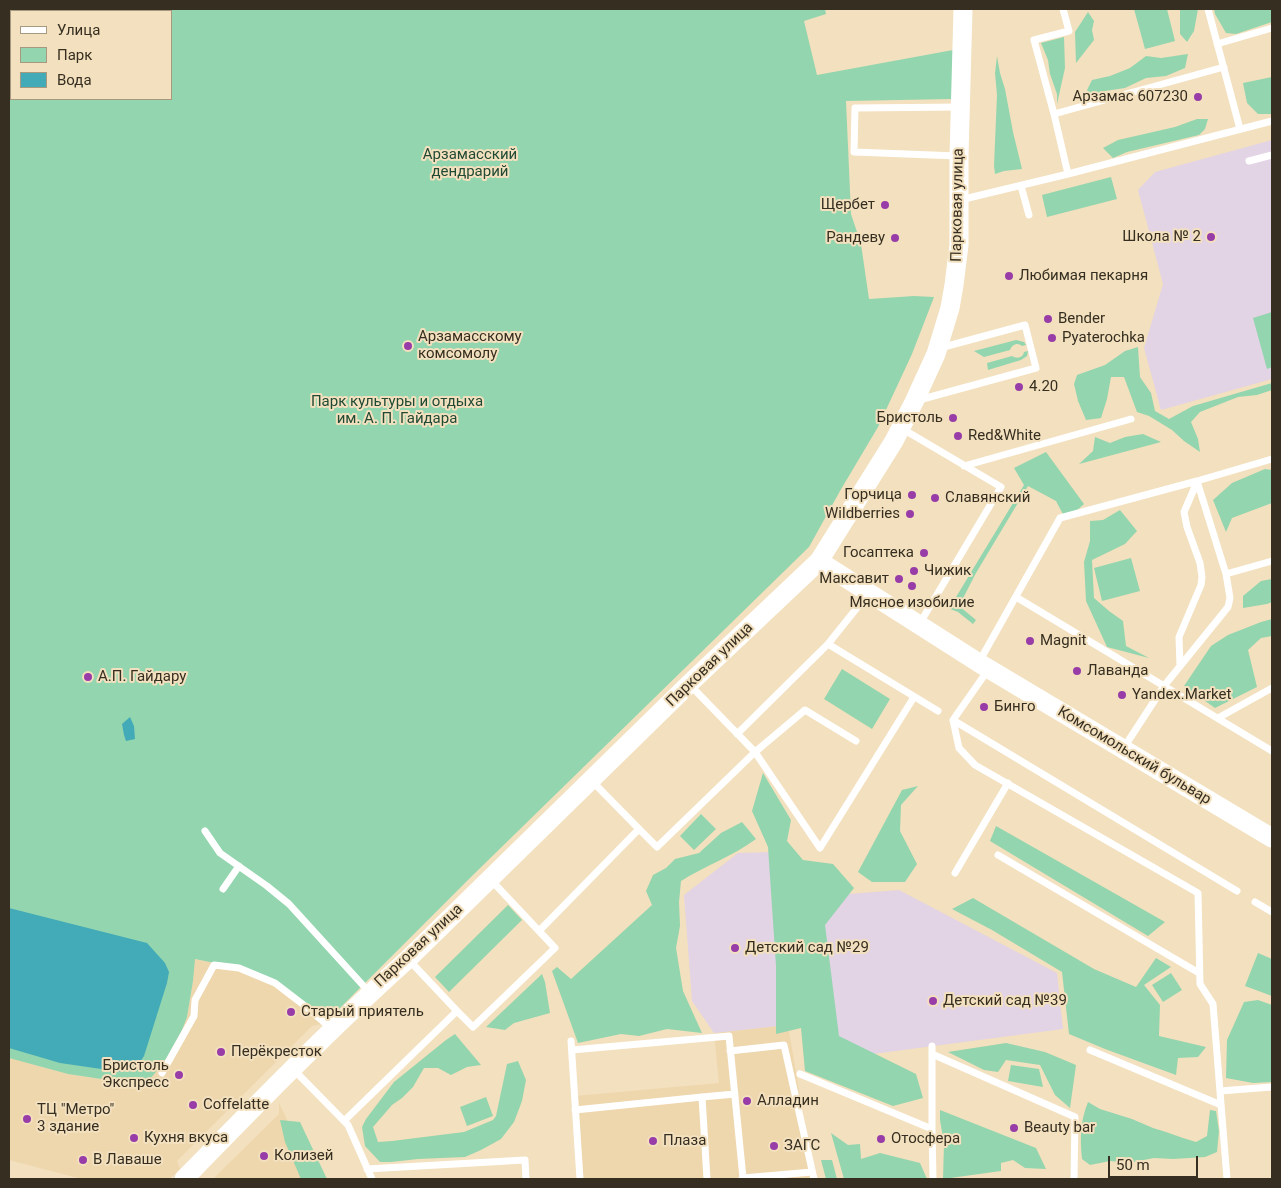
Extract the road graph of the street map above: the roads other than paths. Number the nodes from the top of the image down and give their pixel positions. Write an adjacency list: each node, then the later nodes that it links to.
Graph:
1 (963, 9): 7 (street, Парковая улица)
2 (1063, 9): 8 (lane)
3 (1208, 9): 5 (lane)
4 (1272, 28): 5 (lane)
5 (1217, 44): 6 (lane)
6 (1224, 67): 8 (lane); 10 (lane)
7 (961, 107): 12 (street, Парковая улица); 12 (lane)
8 (1054, 114): 14 (lane)
9 (1272, 121): 10 (lane)
10 (1240, 129): 14 (lane)
11 (1272, 155): 13 (lane)
12 (959, 156): 16 (street, Парковая улица)
13 (1249, 161)
14 (1068, 174): 15 (lane)
15 (1021, 186): 16 (lane); 17 (lane)
16 (960, 200): 18 (street, Парковая улица)
17 (1029, 215)
18 (937, 349): 19 (street, Парковая улица); 19 (lane)
19 (914, 402): 21 (street, Парковая улица)
20 (1131, 419): 23 (lane)
21 (901, 428): 23 (lane); 25 (street, Парковая улица)
22 (1272, 459): 24 (lane)
23 (964, 466): 30 (lane)
24 (1197, 482): 27 (lane); 29 (lane); 33 (lane)
25 (819, 561): 28 (street, Комсомольский бульвар); 34 (street, Парковая улица)
26 (1272, 561): 27 (lane)
27 (1226, 574): 33 (lane)
28 (869, 593): 30 (street, Комсомольский бульвар); 31 (lane)
29 (1016, 597): 32 (lane); 35 (lane)
30 (919, 625): 32 (street, Комсомольский бульвар)
31 (828, 644): 37 (lane); 41 (lane)
32 (983, 666): 40 (lane); 43 (street, Комсомольский бульвар)
33 (1180, 666): 35 (lane)
34 (689, 684): 41 (lane); 46 (street, Парковая улица)
35 (1164, 686): 39 (lane); 43 (lane)
36 (1272, 688): 39 (lane)
37 (914, 696): 38 (lane); 45 (lane)
38 (938, 711)
39 (1218, 718): 44 (lane)
40 (953, 720): 47 (lane); 56 (lane)
41 (737, 734): 45 (lane)
42 (856, 741): 45 (lane)
43 (1123, 750): 50 (street, Комсомольский бульвар)
44 (1272, 751)
45 (756, 752): 48 (lane)
46 (591, 780): 48 (lane); 54 (street, Парковая улица)
47 (1008, 783): 53 (lane); 61 (lane)
48 (639, 829): 59 (lane)
49 (206, 831): 52 (lane)
50 (1272, 838)
51 (998, 855): 61 (lane)
52 (238, 866): 55 (lane); 62 (lane)
53 (955, 873)
54 (490, 879): 59 (lane); 60 (street, Парковая улица)
55 (223, 889)
56 (1237, 891)
57 (1255, 902): 58 (lane)
58 (1272, 912)
59 (539, 931): 63 (lane)
60 (408, 959): 62 (street, Парковая улица); 63 (lane)
61 (1199, 973): 75 (lane)
62 (370, 993): 64 (street, Парковая улица)
63 (457, 1011): 80 (lane)
64 (332, 1029): 71 (street, Парковая улица); 72 (lane)
65 (572, 1041): 67 (lane)
66 (932, 1046): 70 (lane)
67 (572, 1050): 69 (lane); 79 (lane)
68 (1090, 1050): 78 (lane)
69 (730, 1051): 76 (lane); 83 (lane)
70 (932, 1054): 81 (lane); 91 (lane)
71 (292, 1068): 80 (lane); 84 (street, Парковая улица)
72 (162, 1073)
73 (800, 1074): 81 (lane)
74 (1272, 1087): 75 (lane)
75 (1220, 1092): 78 (lane)
76 (735, 1094): 77 (lane); 89 (lane)
77 (702, 1097): 79 (lane); 88 (lane)
78 (1221, 1105): 92 (lane)
79 (576, 1110): 87 (lane)
80 (344, 1121): 82 (lane)
81 (932, 1129): 90 (lane)
82 (367, 1169): 85 (lane); 86 (lane)
83 (813, 1176): 89 (lane)
84 (184, 1179)
85 (372, 1179)
86 (526, 1179)
87 (580, 1179)
88 (707, 1179)
89 (743, 1179)
90 (933, 1179)
91 (1074, 1179)
92 (1227, 1179)

